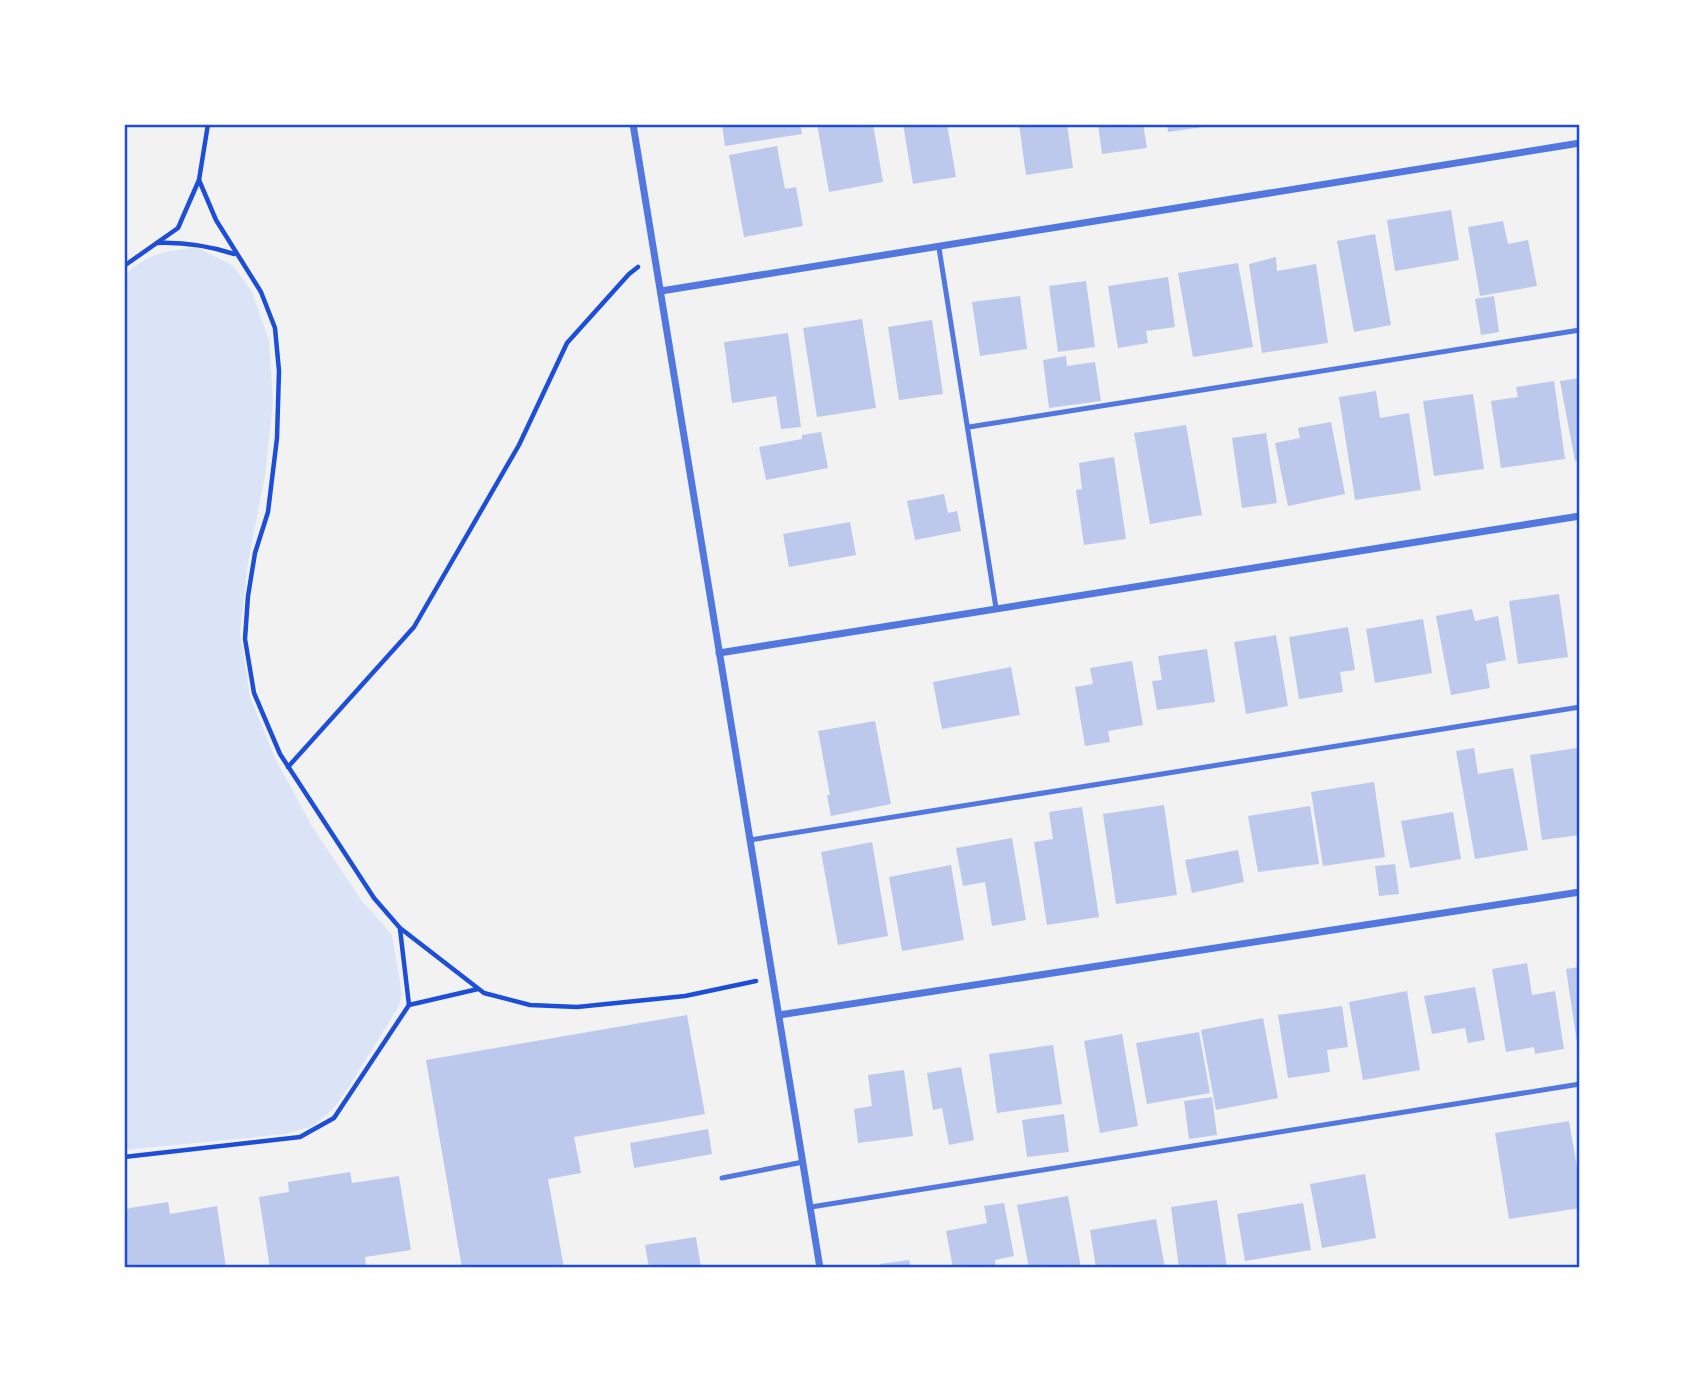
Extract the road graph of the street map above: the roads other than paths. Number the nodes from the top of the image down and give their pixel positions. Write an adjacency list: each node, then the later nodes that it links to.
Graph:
1 (633, 124): 4 (street)
2 (1580, 143): 3 (street)
3 (939, 248): 4 (street); 6 (lane)
4 (661, 291): 9 (street)
5 (1580, 330): 6 (lane)
6 (969, 427): 8 (lane)
7 (1580, 516): 8 (street)
8 (996, 608): 9 (street)
9 (719, 653): 11 (street)
10 (1580, 707): 11 (lane)
11 (750, 840): 13 (street)
12 (1580, 892): 13 (street)
13 (779, 1015): 15 (street)
14 (1580, 1084): 17 (lane)
15 (803, 1162): 16 (lane); 17 (street)
16 (722, 1178)
17 (811, 1207): 18 (street)
18 (820, 1268)

